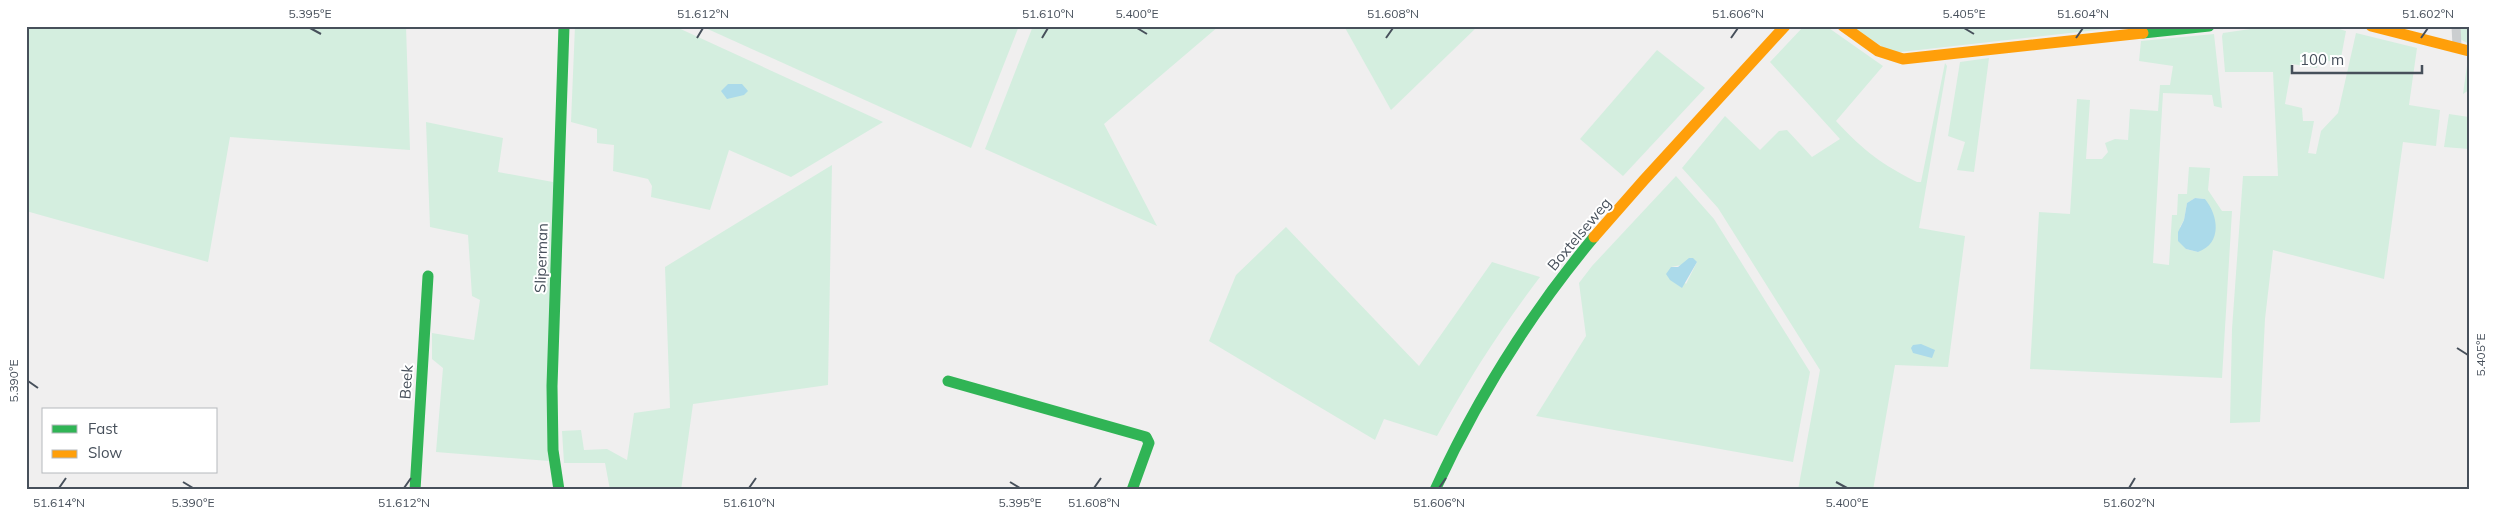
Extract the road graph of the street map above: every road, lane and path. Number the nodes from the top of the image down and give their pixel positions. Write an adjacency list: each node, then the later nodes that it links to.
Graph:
1 (564, 26): 12 (street, Sliperman)
2 (1785, 26): 14 (street, Boxtelseweg)
3 (1843, 26): 4 (street)
4 (2209, 26)
5 (2371, 26): 7 (street)
6 (2456, 26): 7 (street)
7 (2457, 46): 8 (street)
8 (2469, 51)
9 (428, 276): 11 (street, Beek)
10 (948, 381): 13 (street)
11 (415, 490)
12 (559, 490)
13 (1132, 490)
14 (1435, 490)

